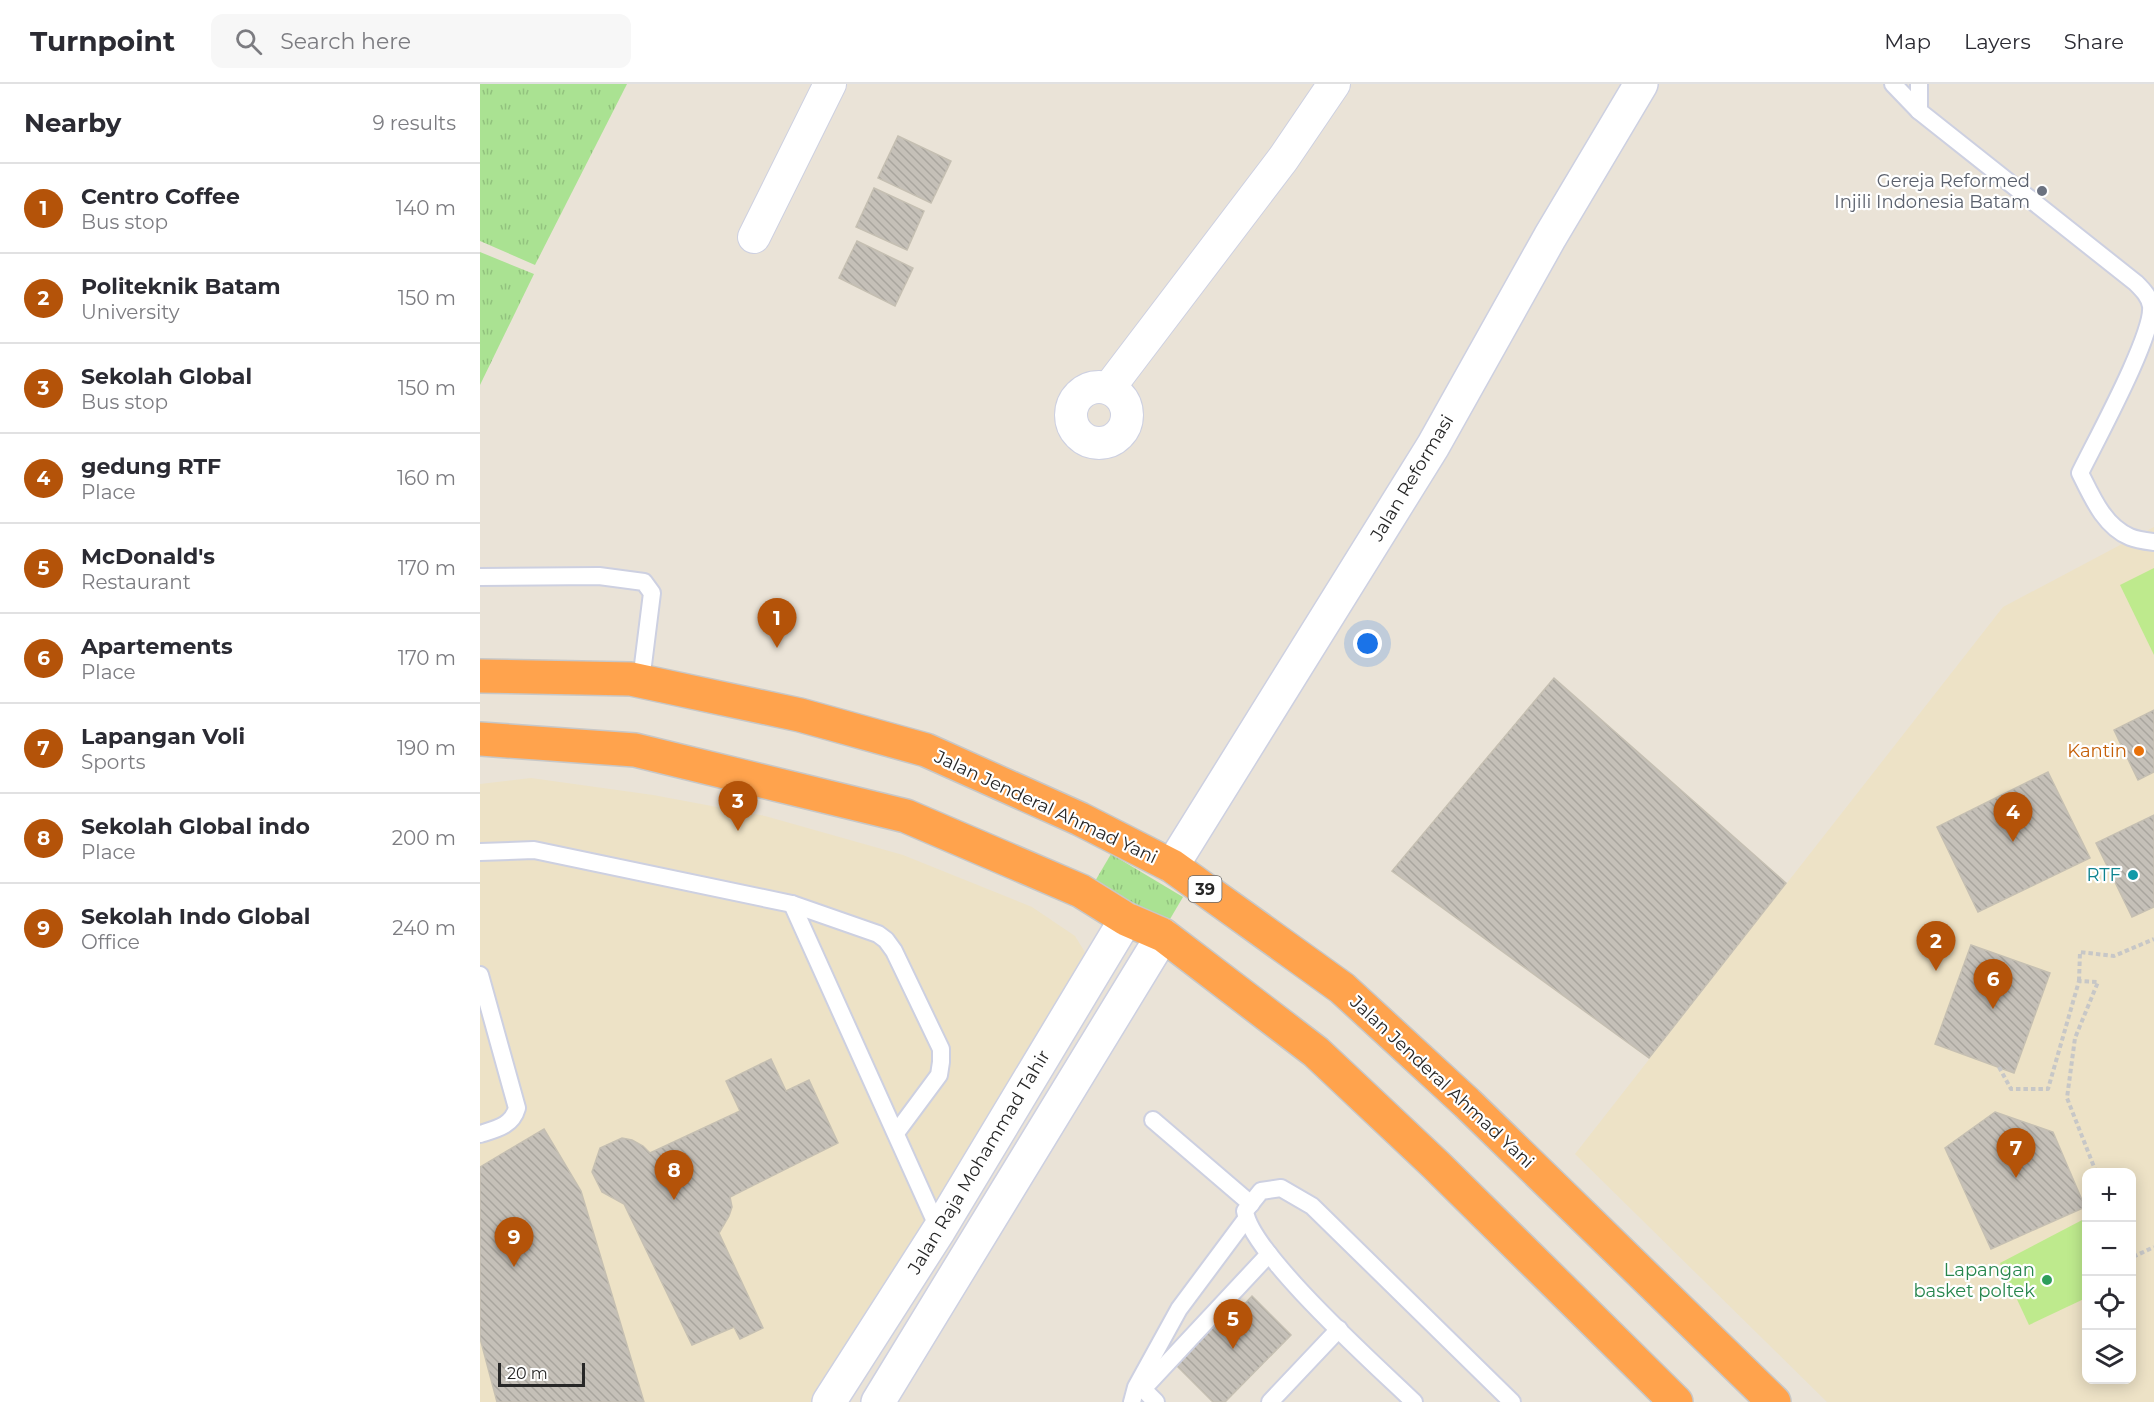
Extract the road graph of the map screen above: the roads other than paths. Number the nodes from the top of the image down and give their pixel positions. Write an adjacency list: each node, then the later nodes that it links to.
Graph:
1 (830, 84): 7 (street)
2 (1334, 84): 8 (street)
3 (1641, 84): 15 (main road, Jalan Reformasi)
4 (1893, 84): 6 (lane)
5 (1919, 84): 6 (lane)
6 (1919, 111): 9 (lane)
7 (754, 237)
8 (1109, 388)
9 (2154, 542)
10 (480, 577): 12 (lane)
11 (480, 676): 12 (highway, Jalan Jenderal Ahmad Yani / 39)
12 (641, 681): 15 (highway, Jalan Jenderal Ahmad Yani / 39)
13 (480, 739): 17 (highway)
14 (480, 852): 16 (lane)
15 (1172, 866): 35 (highway, Jalan Jenderal Ahmad Yani / 39)
16 (792, 904): 21 (lane); 21 (lane)
17 (1126, 919): 18 (highway); 24 (main road, Jalan Raja Mohammad Tahir)
18 (1163, 935): 28 (main road, Jalan Raja Mohammad Tahir); 34 (highway)
19 (480, 975): 22 (lane)
20 (1154, 1120): 23 (lane)
21 (896, 1133): 24 (lane)
22 (480, 1134)
23 (1249, 1211): 25 (lane); 29 (lane); 33 (lane)
24 (939, 1230): 27 (main road, Jalan Raja Mohammad Tahir)
25 (1269, 1254): 26 (lane); 30 (lane)
26 (1339, 1329): 31 (lane); 32 (lane)
27 (829, 1402)
28 (878, 1402)
29 (1132, 1402)
30 (1156, 1402)
31 (1270, 1402)
32 (1414, 1402)
33 (1512, 1402)
34 (1676, 1402)
35 (1774, 1402)

